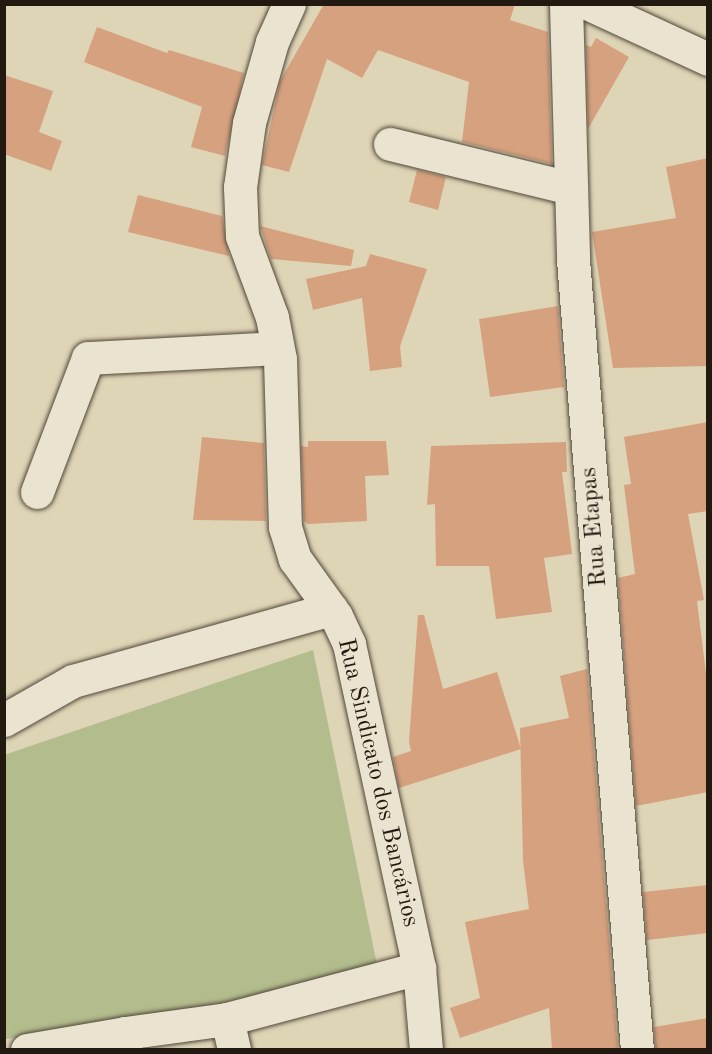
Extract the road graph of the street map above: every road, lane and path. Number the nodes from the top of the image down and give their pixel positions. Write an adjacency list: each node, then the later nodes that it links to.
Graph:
1 (289, 4): 7 (street, Rua Sindicato dos Bancários)
2 (566, 4): 6 (street, Rua Etapas)
3 (589, 4): 4 (street)
4 (708, 59)
5 (390, 144): 6 (street)
6 (572, 188): 16 (street, Rua Etapas)
7 (277, 348): 8 (street); 9 (street, Rua Sindicato dos Bancários)
8 (37, 492)
9 (331, 609): 10 (street); 11 (street, Rua Sindicato dos Bancários)
10 (4, 720)
11 (419, 968): 12 (street); 15 (street, Rua Sindicato dos Bancários)
12 (230, 1034): 13 (street)
13 (126, 1043): 14 (street)
14 (27, 1050)
15 (426, 1050)
16 (637, 1050)

